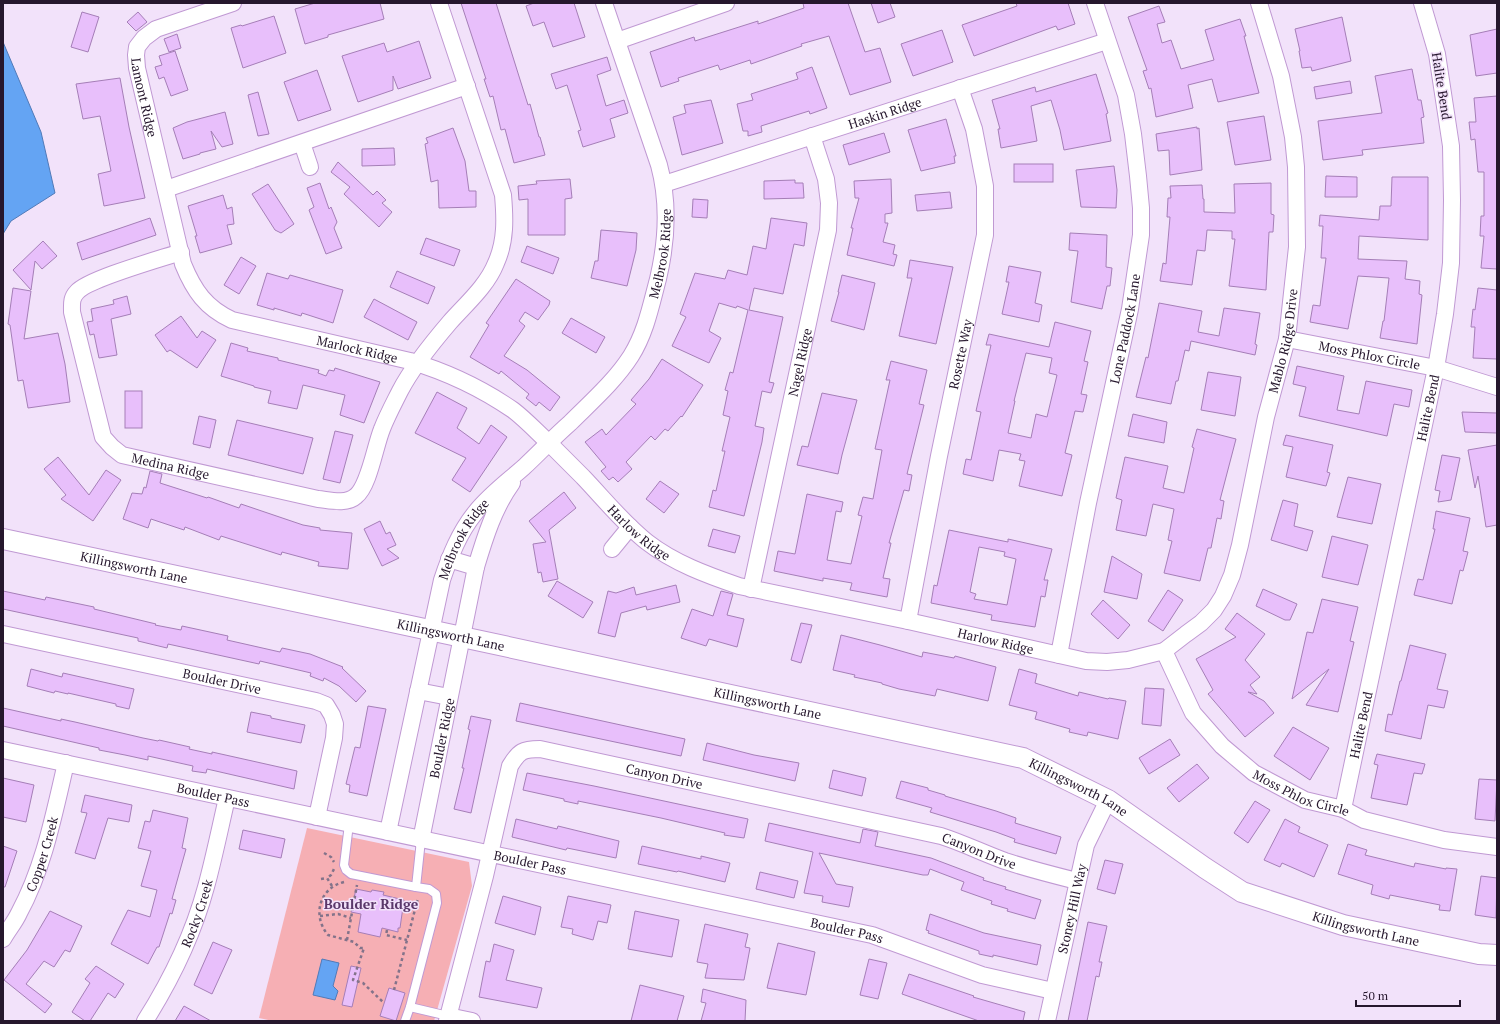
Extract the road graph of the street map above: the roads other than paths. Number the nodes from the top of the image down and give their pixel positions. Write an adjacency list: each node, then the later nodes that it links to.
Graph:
1 (233, 3): 16 (street, Lamont Ridge)
2 (438, 3): 10 (street, Medina Ridge)
3 (604, 3): 8 (street, Melbrook Ridge)
4 (726, 3): 8 (street)
5 (1095, 3): 9 (street, Lone Paddock Lane)
6 (1259, 3): 18 (street, Mablo Ridge Drive)
7 (1422, 3): 20 (street, Halite Bend)
8 (617, 41): 15 (street, Melbrook Ridge)
9 (1107, 41): 11 (street, Haskin Ridge); 35 (street, Lone Paddock Lane)
10 (467, 86): 13 (street); 19 (street, Medina Ridge)
11 (960, 88): 12 (street, Haskin Ridge); 30 (street, Rosette Way)
12 (812, 136): 15 (street, Haskin Ridge); 29 (street, Nagel Ridge)
13 (302, 143): 14 (street); 16 (street)
14 (310, 167)
15 (664, 184): 22 (street, Melbrook Ridge)
16 (166, 189): 17 (street, Lamont Ridge)
17 (181, 252): 19 (street, Marlock Ridge); 19 (street, Medina Ridge)
18 (1287, 338): 20 (street, Moss Phlox Circle); 34 (street, Mablo Ridge Drive)
19 (418, 363): 22 (street, Marlock Ridge)
20 (1436, 368): 21 (street, Moss Phlox Circle); 42 (street, Halite Bend)
21 (1497, 387)
22 (548, 443): 23 (street, Melbrook Ridge); 24 (street, Harlow Ridge)
23 (525, 466): 27 (street, Melbrook Ridge); 28 (street, Melbrook Ridge)
24 (630, 527): 26 (street); 29 (street, Harlow Ridge)
25 (3, 539): 31 (street, Killingsworth Lane)
26 (612, 549)
27 (449, 559): 28 (street); 31 (street, Melbrook Ridge)
28 (476, 566): 33 (street, Melbrook Ridge)
29 (751, 588): 30 (street, Harlow Ridge)
30 (908, 620): 35 (street, Harlow Ridge)
31 (431, 630): 33 (street, Killingsworth Lane); 36 (street)
32 (3, 634): 43 (street, Boulder Drive)
33 (462, 637): 37 (street, Boulder Ridge); 41 (street, Killingsworth Lane)
34 (1164, 651): 35 (street, Harlow Ridge); 42 (street, Moss Phlox Circle)
35 (1059, 655)
36 (418, 691): 37 (street); 45 (street)
37 (449, 698): 46 (street, Boulder Ridge)
38 (3, 750): 39 (street, Boulder Pass)
39 (66, 764): 40 (street, Boulder Pass); 51 (street, Copper Creek)
40 (227, 798): 43 (street, Boulder Pass); 56 (street, Rocky Creek)
41 (1108, 800): 49 (street, Stoney Hill Way); 52 (street, Killingsworth Lane)
42 (1343, 809): 47 (street, Moss Phlox Circle)
43 (318, 817): 44 (street, Boulder Pass)
44 (349, 824): 45 (street, Boulder Pass); 50 (lane)
45 (388, 832): 46 (street, Boulder Pass)
46 (421, 840): 48 (street, Boulder Pass); 50 (lane)
47 (1497, 847)
48 (490, 854): 49 (street, Canyon Drive); 53 (street, Boulder Pass); 55 (street, Canyon Drive)
49 (1077, 881): 53 (street, Stoney Hill Way)
50 (416, 886): 54 (lane)
51 (3, 939)
52 (1497, 955)
53 (1053, 991): 59 (street, Stoney Hill Way)
54 (410, 1008): 55 (lane); 57 (lane)
55 (447, 1019): 58 (street)
56 (145, 1021)
57 (405, 1021)
58 (472, 1021)
59 (1047, 1021)

